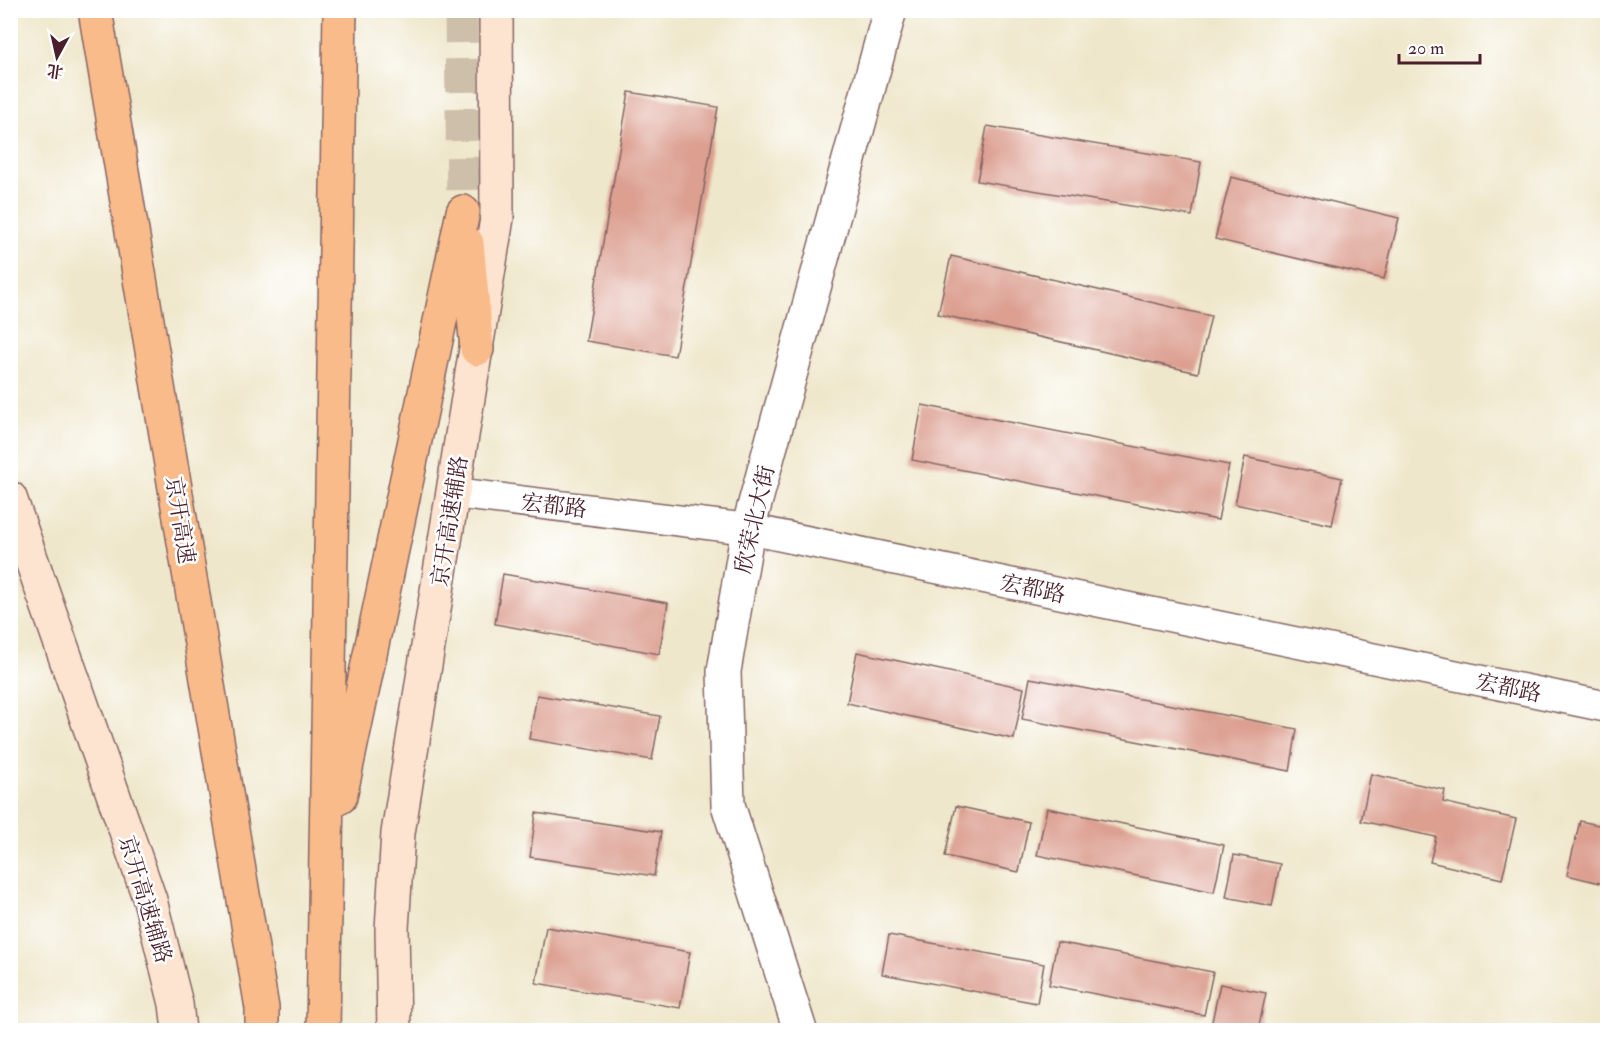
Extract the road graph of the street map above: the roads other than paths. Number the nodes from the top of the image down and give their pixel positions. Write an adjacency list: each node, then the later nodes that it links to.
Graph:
1 (95, 10): 12 (highway, 京开高速)
2 (340, 10): 10 (highway)
3 (496, 10): 5 (main road, 京开高速辅路)
4 (890, 10): 8 (street, 欣荣北大街)
5 (477, 348): 6 (main road, 京开高速辅路); 10 (highway)
6 (454, 493): 8 (street, 宏都路); 14 (main road, 京开高速辅路)
7 (10, 498): 11 (main road, 京开高速辅路)
8 (748, 529): 9 (street, 宏都路); 15 (street, 欣荣北大街)
9 (1608, 707)
10 (324, 872): 13 (highway)
11 (179, 1030)
12 (262, 1030)
13 (323, 1030)
14 (394, 1030)
15 (800, 1030)

